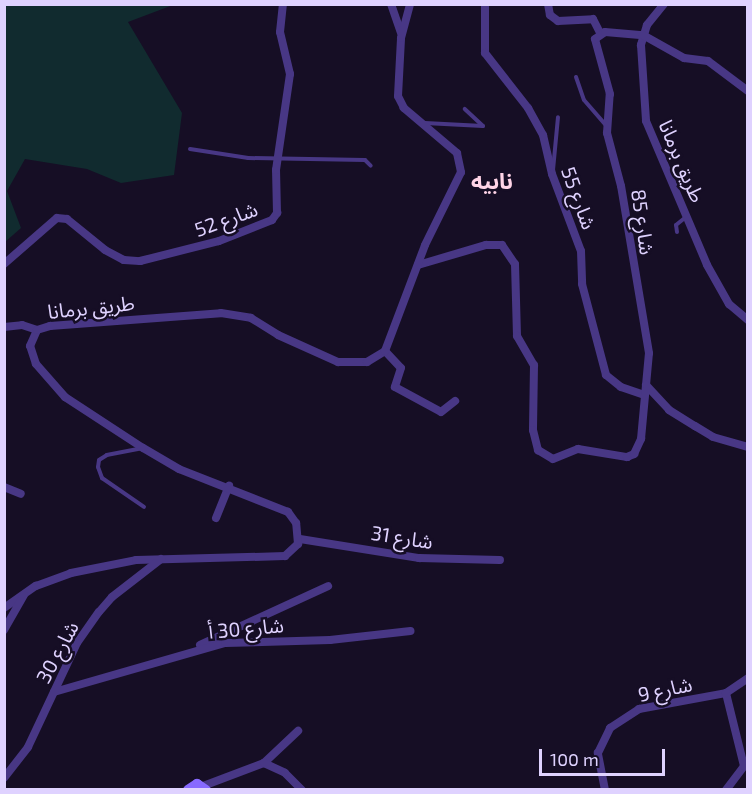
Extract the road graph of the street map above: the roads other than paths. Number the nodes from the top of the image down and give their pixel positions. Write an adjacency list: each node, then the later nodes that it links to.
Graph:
1 (283, 4): 17 (street, شارع 52)
2 (391, 4): 9 (street)
3 (410, 4): 9 (street)
4 (485, 4): 19 (street, شارع 55)
5 (548, 4): 7 (street)
6 (664, 4): 8 (street, طريق برمانا)
7 (600, 33): 8 (street); 15 (street, شارع 85)
8 (643, 35): 11 (street); 20 (street, طريق برمانا)
9 (402, 38): 14 (street)
10 (576, 77): 15 (lane)
11 (747, 90)
12 (465, 109): 14 (lane)
13 (558, 117): 19 (lane)
14 (421, 123): 23 (street)
15 (606, 125): 28 (street, شارع 85)
16 (190, 148): 17 (lane)
17 (277, 159): 18 (lane); 22 (street, شارع 52)
18 (371, 166)
19 (552, 174): 29 (street, شارع 55)
20 (687, 216): 21 (lane); 24 (street, طريق برمانا)
21 (676, 232)
22 (4, 264)
23 (418, 265): 27 (street); 29 (street, شارع 85)
24 (747, 320)
25 (4, 327): 26 (street)
26 (37, 330): 27 (street, طريق برمانا); 32 (street, طريق برمانا)
27 (385, 351): 30 (street)
28 (646, 385): 29 (street, شارع 85); 31 (street)
29 (645, 395)
30 (455, 400)
31 (747, 447)
32 (143, 448): 33 (street, طريق برمانا); 36 (lane)
33 (229, 486): 37 (street); 38 (street, طريق برمانا)
34 (4, 487): 35 (street)
35 (21, 494)
36 (144, 507)
37 (216, 518)
38 (300, 538): 39 (street); 40 (street, شارع 31)
39 (161, 559): 42 (street); 48 (street, شارع 30)
40 (500, 560)
41 (328, 586): 46 (street)
42 (25, 592): 43 (street); 44 (street)
43 (4, 608)
44 (4, 630)
45 (410, 631): 46 (street, شارع 30 أ)
46 (180, 655): 48 (street, شارع 30 أ)
47 (747, 678): 49 (street)
48 (54, 692): 53 (street, شارع 30)
49 (726, 693): 52 (street); 57 (street, شارع 9)
50 (298, 731): 51 (street)
51 (264, 763): 54 (street); 56 (street)
52 (746, 765): 58 (street)
53 (4, 778)
54 (205, 788): 55 (street)
55 (188, 789)
56 (302, 789)
57 (605, 789)
58 (726, 789)

